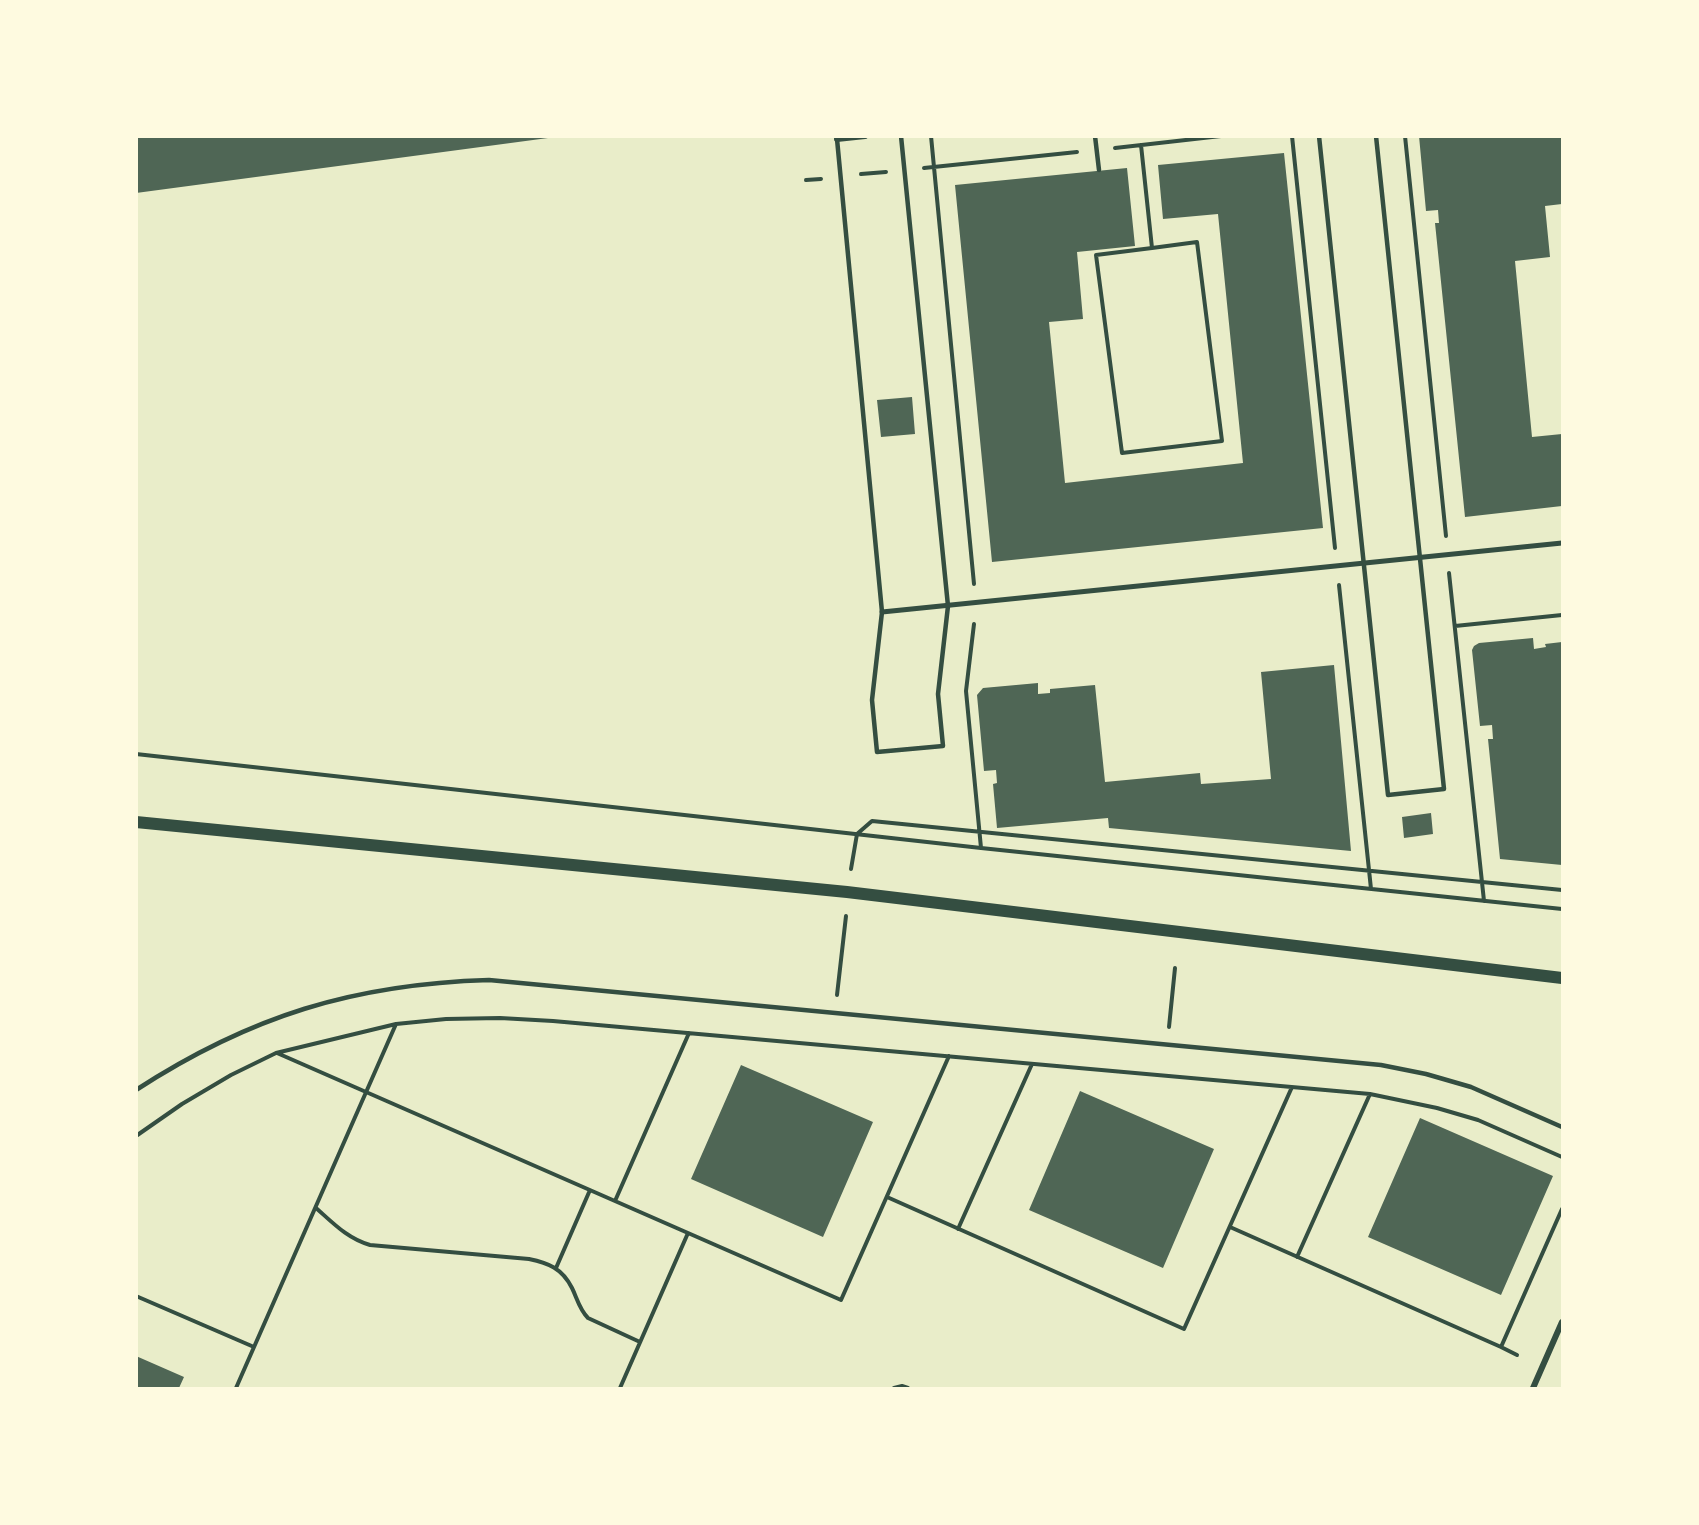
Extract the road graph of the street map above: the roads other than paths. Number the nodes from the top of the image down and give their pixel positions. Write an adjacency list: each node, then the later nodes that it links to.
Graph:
1 (866, 136): 6 (street)
2 (901, 136): 11 (lane)
3 (1095, 136): 7 (lane)
4 (1319, 136): 10 (lane)
5 (1376, 136): 9 (lane)
6 (837, 139): 12 (lane)
7 (1099, 170)
8 (1563, 543): 9 (street)
9 (1420, 558): 10 (street); 10 (lane)
10 (1363, 564): 11 (street)
11 (948, 606): 12 (street); 12 (lane)
12 (882, 612)
13 (143, 822): 14 (main road)
14 (1563, 978)
15 (136, 1090): 16 (lane)
16 (1563, 1127)
17 (1563, 1322): 18 (street)
18 (1533, 1389)

